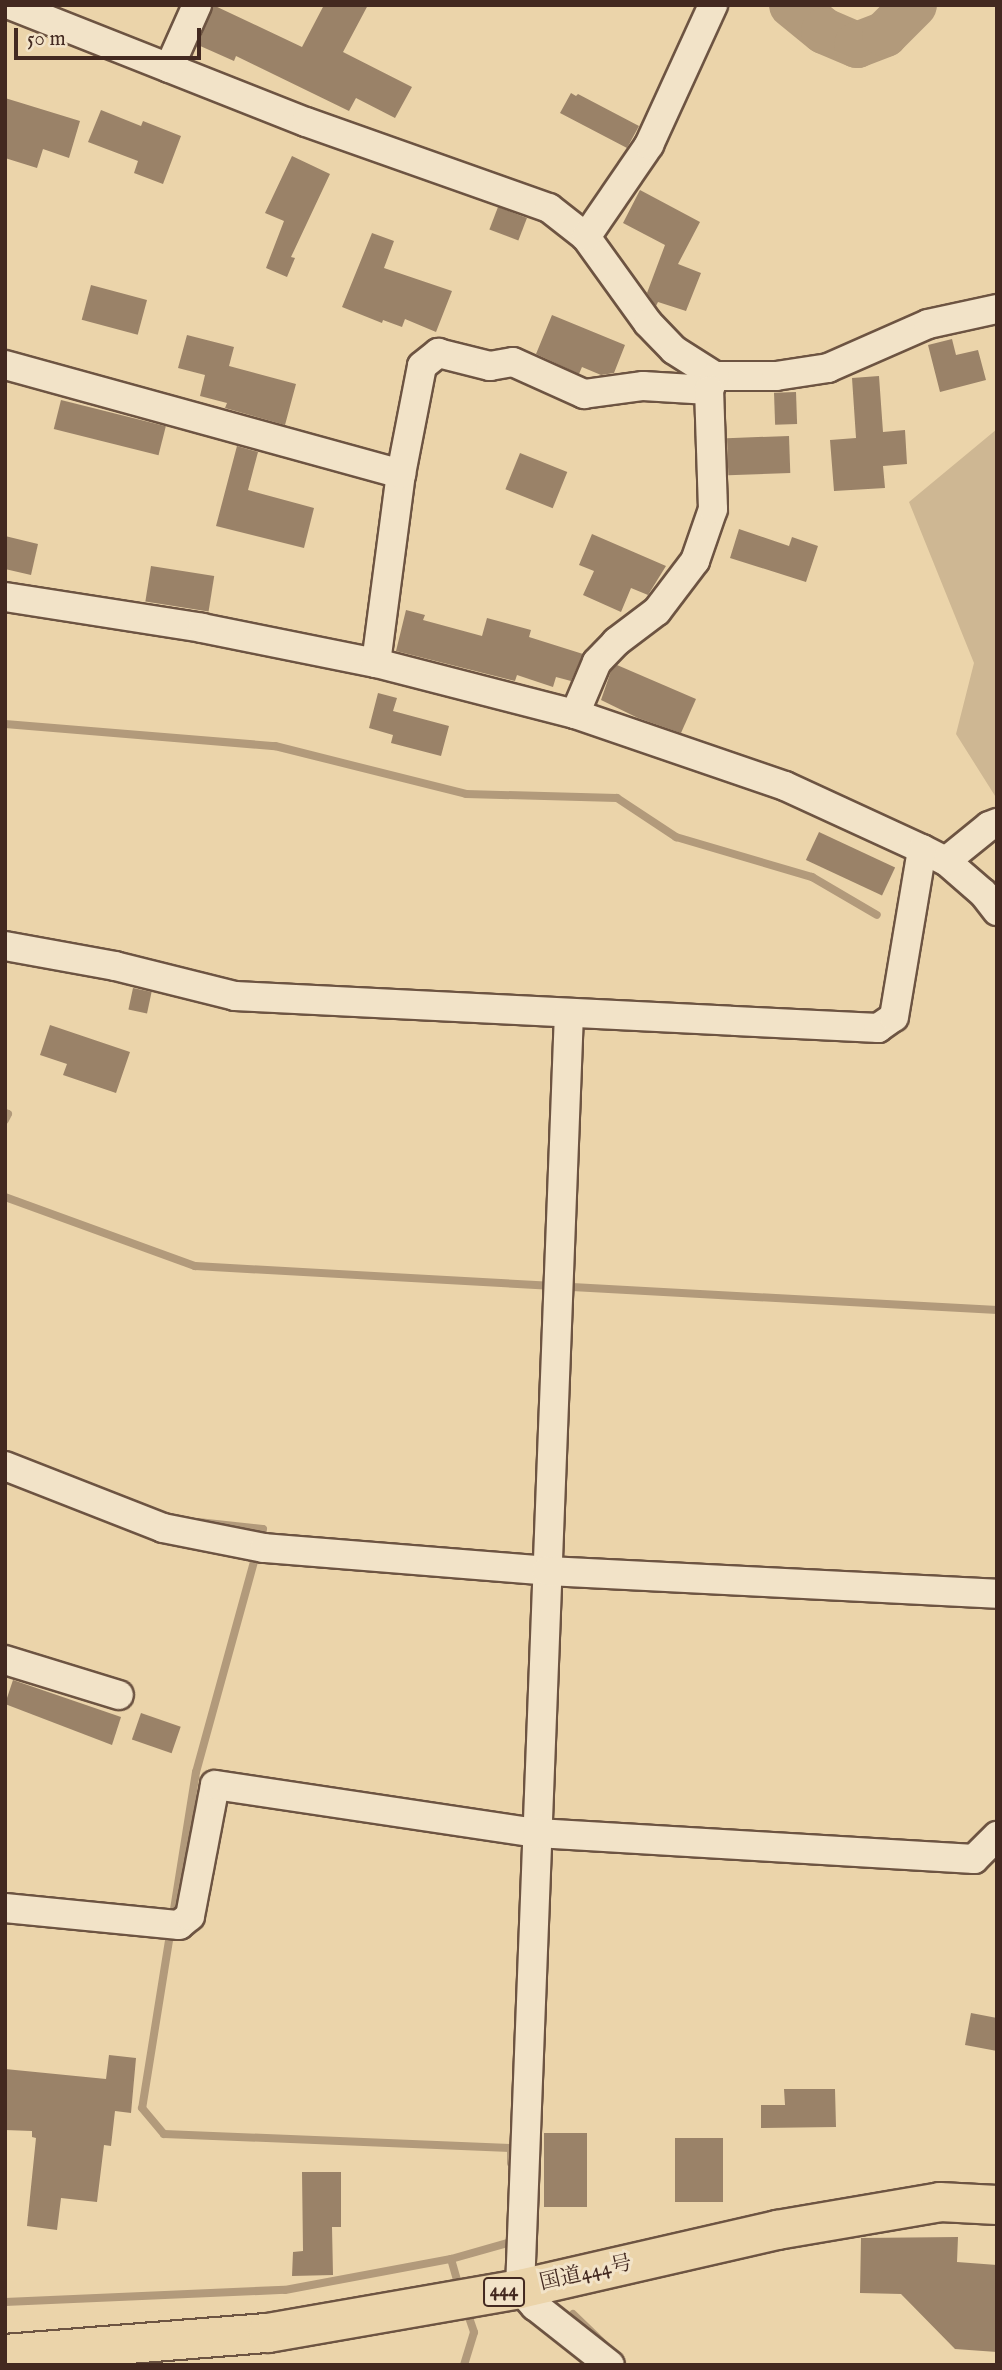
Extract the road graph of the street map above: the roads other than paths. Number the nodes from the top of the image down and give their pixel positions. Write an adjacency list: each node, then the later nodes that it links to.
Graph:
1 (10, 5): 4 (street)
2 (197, 5): 4 (street)
3 (713, 5): 5 (street)
4 (169, 68): 5 (street)
5 (586, 237): 8 (street)
6 (997, 309): 8 (street)
7 (5, 365): 9 (street)
8 (712, 383): 9 (street); 12 (street)
9 (401, 474): 11 (street)
10 (5, 597): 11 (street)
11 (376, 663): 12 (street)
12 (575, 714): 14 (street)
13 (997, 823): 14 (street)
14 (934, 855): 15 (street); 17 (street)
15 (997, 911)
16 (5, 946): 17 (street)
17 (569, 1013): 19 (street)
18 (5, 1466): 19 (street)
19 (547, 1571): 20 (street); 23 (street)
20 (997, 1594)
21 (5, 1660): 22 (street)
22 (120, 1695)
23 (537, 1833): 24 (street); 25 (street); 27 (street)
24 (997, 1836)
25 (5, 1908)
26 (997, 2205): 27 (highway, 国道444号 / 444)
27 (520, 2289): 28 (highway, 国道444号 / 444); 29 (street)
28 (5, 2354)
29 (610, 2365)

